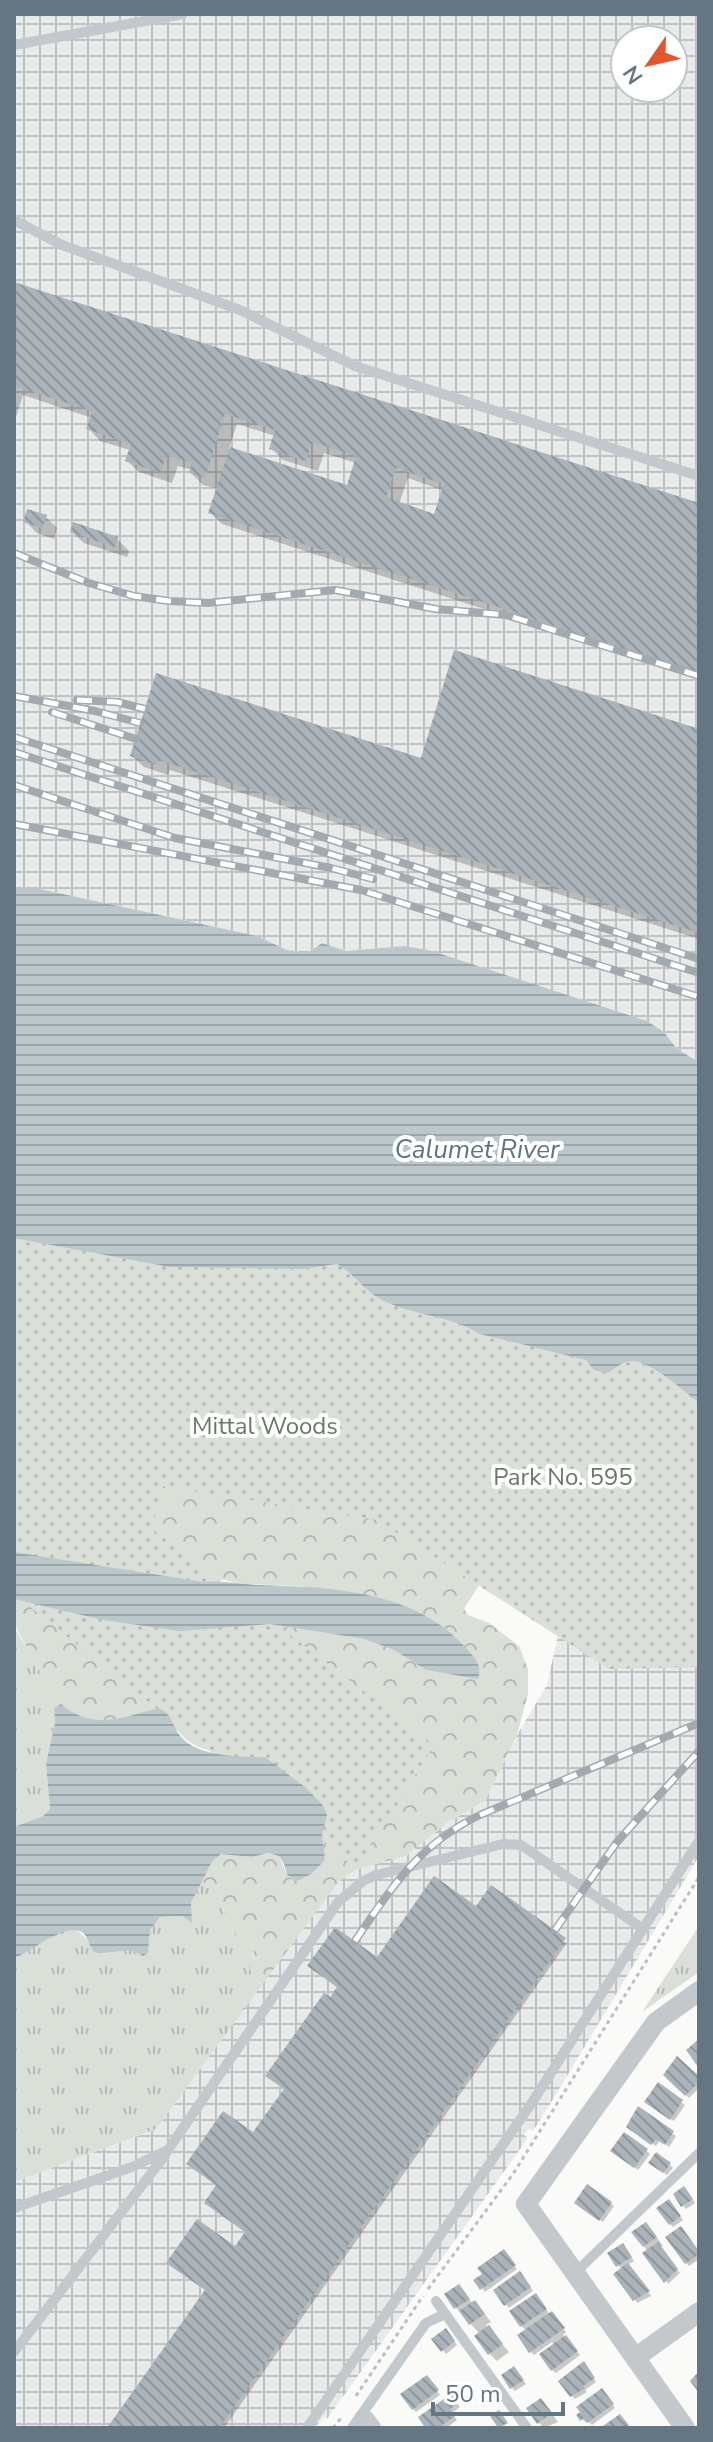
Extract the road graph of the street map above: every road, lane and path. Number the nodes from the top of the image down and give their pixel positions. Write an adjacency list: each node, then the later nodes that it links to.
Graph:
1 (183, 14): 2 (lane)
2 (14, 45)
3 (14, 220): 4 (lane)
4 (699, 476)
5 (699, 1841): 7 (lane)
6 (699, 1877): 19 (path)
7 (643, 1929): 9 (lane); 20 (lane)
8 (699, 1991): 12 (street)
9 (168, 2150): 11 (lane); 16 (lane)
10 (699, 2153): 12 (lane)
11 (14, 2208)
12 (575, 2273): 17 (street)
13 (436, 2301): 15 (lane)
14 (699, 2312): 17 (street)
15 (445, 2314): 19 (lane); 22 (lane)
16 (14, 2352)
17 (635, 2358): 23 (street)
18 (341, 2417): 21 (path)
19 (359, 2420)
20 (307, 2428)
21 (333, 2428)
22 (527, 2428)
23 (685, 2428)

